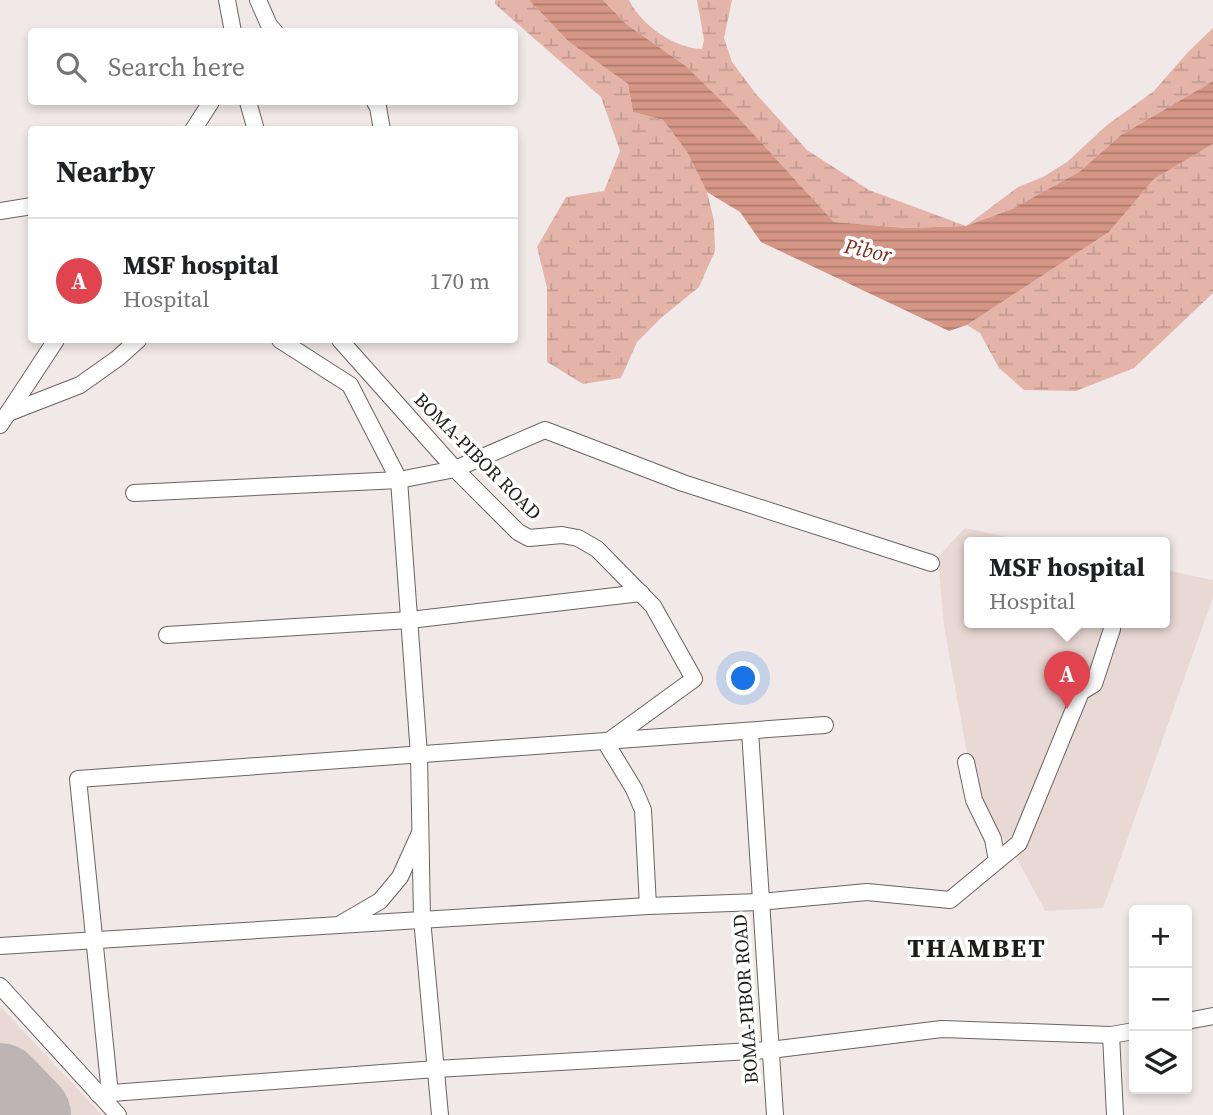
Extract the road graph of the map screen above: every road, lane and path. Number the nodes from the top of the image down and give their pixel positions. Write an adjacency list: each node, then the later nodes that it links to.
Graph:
1 (227, 0): 3 (street)
2 (258, 0): 4 (street)
3 (232, 28)
4 (271, 28)
5 (209, 105): 8 (street)
6 (249, 105): 9 (street)
7 (377, 105): 10 (street)
8 (195, 126)
9 (255, 126)
10 (381, 126)
11 (28, 207): 12 (street)
12 (0, 211)
13 (54, 343): 17 (street)
14 (135, 343): 17 (street)
15 (285, 343): 19 (street)
16 (343, 343): 18 (street, BOMA-PIBOR ROAD)
17 (4, 419)
18 (455, 469): 19 (street); 21 (street); 22 (street, BOMA-PIBOR ROAD)
19 (399, 480): 20 (street); 23 (street)
20 (134, 493)
21 (931, 564)
22 (641, 593): 23 (street); 28 (street, BOMA-PIBOR ROAD)
23 (410, 621): 25 (street); 29 (street)
24 (1112, 629): 32 (street)
25 (167, 635)
26 (825, 725): 27 (street)
27 (750, 731): 28 (street); 33 (street)
28 (606, 743): 29 (street); 34 (street)
29 (419, 755): 31 (street); 37 (street)
30 (966, 762): 32 (street)
31 (420, 833): 35 (street); 36 (street)
32 (997, 861): 33 (street)
33 (759, 902): 34 (street, BOMA-PIBOR ROAD); 44 (street, BOMA-PIBOR ROAD)
34 (648, 906): 35 (street, BOMA-PIBOR ROAD)
35 (422, 919): 36 (street, BOMA-PIBOR ROAD); 45 (street)
36 (340, 925): 37 (street, BOMA-PIBOR ROAD)
37 (95, 940): 38 (street, BOMA-PIBOR ROAD); 46 (street)
38 (0, 946)
39 (0, 986): 46 (street)
40 (1213, 1016): 41 (street)
41 (1192, 1020)
42 (1129, 1032): 43 (street)
43 (1111, 1035): 44 (street); 50 (street)
44 (770, 1049): 45 (street); 49 (street, BOMA-PIBOR ROAD)
45 (436, 1069): 46 (street); 48 (street)
46 (104, 1094): 47 (street)
47 (118, 1115)
48 (440, 1115)
49 (775, 1115)
50 (1115, 1115)

